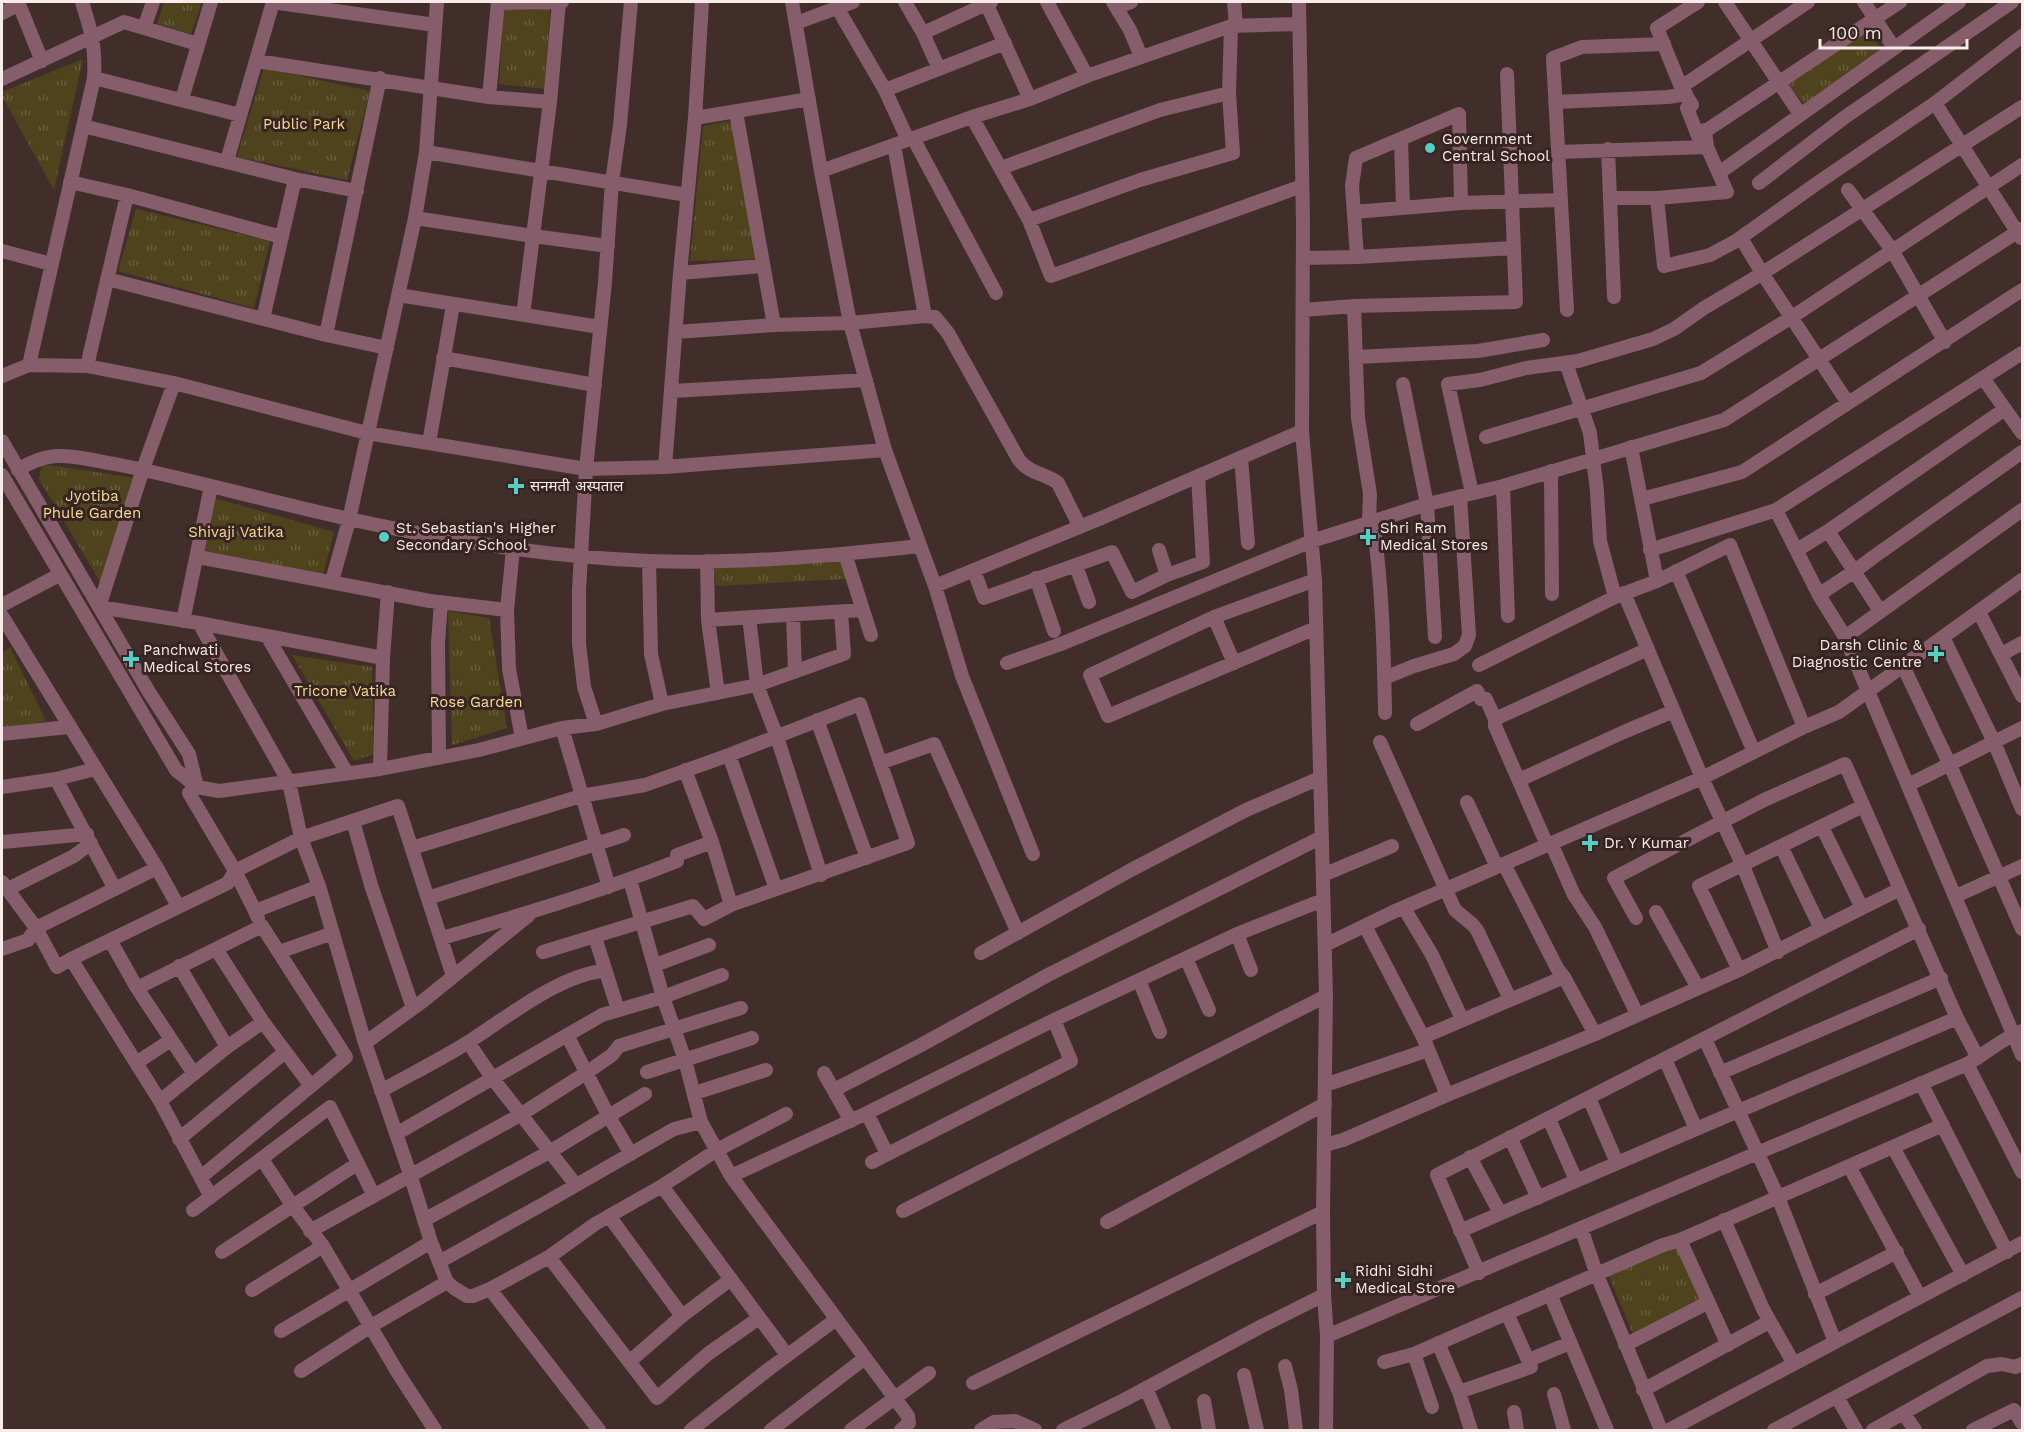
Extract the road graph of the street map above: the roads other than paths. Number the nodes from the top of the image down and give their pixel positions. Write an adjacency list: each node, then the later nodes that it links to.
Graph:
1 (81, 2): 37 (street)
2 (153, 2): 35 (street)
3 (211, 2): 41 (street)
4 (273, 2): 27 (street); 46 (street)
5 (437, 2): 33 (street)
6 (498, 2): 7 (street); 58 (street)
7 (561, 2): 62 (street)
8 (631, 2): 88 (street)
9 (702, 2): 70 (street)
10 (792, 2): 31 (street)
11 (853, 2): 28 (street)
12 (905, 2): 36 (street)
13 (989, 2): 36 (street); 40 (street)
14 (1047, 2): 49 (street)
15 (1131, 2): 26 (street)
16 (1234, 2): 34 (street)
17 (1299, 2): 32 (street)
18 (1698, 2): 42 (street)
19 (1725, 2): 39 (street)
20 (1808, 2): 39 (street)
21 (1864, 2): 30 (street)
22 (1900, 2): 30 (street)
23 (1959, 2): 43 (street)
24 (2011, 2): 90 (street)
25 (19, 3): 29 (street); 45 (street)
26 (1114, 4): 44 (street)
27 (328, 6): 33 (street)
28 (838, 9): 31 (street); 55 (street)
29 (2, 13)
30 (1875, 19): 43 (street); 53 (street)
31 (796, 23): 60 (street)
32 (1299, 24): 34 (street); 91 (street)
33 (435, 25): 54 (street)
34 (1234, 26): 44 (street); 57 (street)
35 (144, 28): 37 (street); 41 (street)
36 (922, 33): 47 (street)
37 (93, 36): 45 (street); 50 (street)
38 (2022, 36): 64 (street)
39 (1750, 39): 53 (street); 56 (street)
40 (1005, 43): 47 (street); 61 (street)
41 (198, 44): 59 (street)
42 (1664, 44): 56 (street); 63 (street)
43 (1893, 48): 67 (street)
44 (1141, 57): 49 (street)
45 (42, 61): 52 (street)
46 (257, 61): 51 (street); 68 (street)
47 (939, 69): 55 (street)
48 (1507, 74): 100 (street)
49 (1087, 76): 61 (street)
50 (94, 78): 59 (street); 71 (street)
51 (380, 78): 54 (street); 94 (street)
52 (2, 79)
53 (1779, 83): 67 (street); 72 (street)
54 (430, 88): 58 (street); 79 (street)
55 (885, 90): 73 (street)
56 (1684, 90): 63 (street); 72 (street)
57 (1229, 93): 83 (street); 106 (street)
58 (489, 97): 62 (street)
59 (182, 99): 68 (street)
60 (809, 99): 66 (street); 85 (street)
61 (1030, 99): 69 (street)
62 (550, 102): 84 (street)
63 (1556, 102): 80 (street)
64 (1935, 103): 75 (street); 110 (street)
65 (2022, 107): 75 (street)
66 (736, 112): 70 (street); 118 (street)
67 (1800, 114): 86 (street)
68 (240, 115): 81 (street)
69 (972, 117): 73 (street); 83 (street)
70 (694, 118): 96 (street)
71 (83, 126): 81 (street); 89 (street)
72 (1705, 130): 77 (street)
73 (910, 139): 76 (street); 123 (street)
74 (1401, 139): 101 (street); 102 (street); 104 (street)
75 (1961, 144): 92 (street); 103 (street)
76 (894, 145): 85 (street); 132 (street)
77 (1707, 147): 78 (street); 86 (street)
78 (1608, 149): 80 (street); 97 (street)
79 (426, 152): 84 (street); 105 (street)
80 (1558, 152): 99 (street)
81 (227, 161): 87 (street)
82 (2022, 165): 92 (street)
83 (1001, 168): 106 (street)
84 (542, 170): 88 (street); 108 (street)
85 (821, 171): 135 (street)
86 (1719, 173): 98 (street)
87 (295, 179): 94 (street); 109 (street)
88 (612, 182): 96 (street); 111 (street)
89 (70, 183): 95 (street); 117 (street)
90 (1759, 183)
91 (1302, 186): 106 (street); 116 (street)
92 (1990, 187): 107 (street); 113 (street)
93 (1848, 190): 103 (street)
94 (357, 191): 139 (street)
95 (127, 195): 109 (street); 121 (street)
96 (687, 195): 119 (street)
97 (1610, 198): 98 (street); 125 (street)
98 (1657, 198): 110 (street)
99 (1561, 201): 100 (street); 130 (street)
100 (1512, 202): 101 (street); 112 (street)
101 (1461, 203): 102 (street)
102 (1403, 207): 104 (street)
103 (1862, 208): 113 (street); 120 (street)
104 (1354, 212): 115 (street)
105 (415, 218): 108 (street); 124 (street)
106 (1029, 220)
107 (2021, 234): 126 (street)
108 (533, 236): 111 (street); 131 (street)
109 (282, 237): 134 (street)
110 (1742, 238): 120 (street)
111 (608, 246): 137 (street)
112 (1513, 248): 115 (street); 128 (street)
113 (1892, 250): 126 (street); 133 (street)
114 (2, 251): 117 (street)
115 (1357, 257): 116 (street)
116 (1303, 258): 129 (street)
117 (51, 264): 148 (street)
118 (762, 266): 119 (street); 136 (street)
119 (680, 273): 138 (street)
120 (1762, 273): 133 (street); 147 (street)
121 (107, 279): 134 (street); 149 (street)
122 (2022, 290): 141 (street)
123 (996, 293)
124 (398, 295): 127 (street); 142 (street)
125 (1614, 297)
126 (1919, 297): 141 (street); 145 (street)
127 (453, 305): 131 (street); 144 (street)
128 (1354, 306): 129 (street); 143 (street)
129 (1303, 310): 160 (street)
130 (1567, 310)
131 (523, 315): 137 (street)
132 (925, 316): 135 (street); 187 (street)
133 (1792, 316): 145 (street); 158 (street)
134 (263, 319): 139 (street)
135 (850, 323): 136 (street); 152 (street)
136 (774, 325): 138 (street)
137 (600, 327): 155 (street)
138 (676, 332): 156 (street)
139 (326, 335): 142 (street)
140 (1543, 340): 143 (street)
141 (1945, 342): 157 (street)
142 (387, 348): 161 (street)
143 (1356, 357): 186 (street)
144 (443, 358): 155 (street); 165 (street)
145 (1820, 359): 157 (street); 166 (street)
146 (2020, 360): 151 (street)
147 (1566, 363): 158 (street); 180 (street)
148 (29, 365): 149 (street); 150 (street)
149 (87, 366): 153 (street)
150 (2, 376)
151 (1983, 378): 159 (street); 183 (street)
152 (866, 380): 156 (street); 167 (street)
153 (174, 383): 161 (street); 172 (street)
154 (1403, 384): 182 (street)
155 (595, 385): 173 (street)
156 (672, 391): 171 (street)
157 (1848, 403): 181 (street)
158 (1581, 410): 163 (street); 170 (street)
159 (2013, 411): 162 (street); 188 (street)
160 (1302, 431): 169 (street); 189 (street)
161 (367, 433): 165 (street); 185 (street)
162 (2022, 433)
163 (1486, 437)
164 (2, 441): 175 (street)
165 (429, 443): 173 (street)
166 (1631, 447): 170 (street); 181 (street)
167 (885, 450): 171 (street); 191 (street)
168 (2022, 452): 204 (street)
169 (1241, 458): 176 (street); 190 (street)
170 (1593, 459): 174 (street); 215 (street)
171 (665, 467): 173 (street)
172 (143, 469): 175 (street); 178 (street); 220 (street)
173 (586, 469): 197 (street)
174 (1551, 471): 179 (street); 214 (street)
175 (20, 473): 177 (street); 220 (street)
176 (1198, 476): 187 (street); 206 (street)
177 (3, 482): 205 (street)
178 (211, 486): 185 (street); 198 (street)
179 (1503, 486): 180 (street); 228 (street)
180 (1466, 495): 182 (street); 250 (street)
181 (1642, 499): 195 (street)
182 (1427, 504): 186 (street); 238 (street)
183 (1776, 510): 193 (street); 195 (street)
184 (2022, 510): 223 (street)
185 (349, 520): 192 (street); 211 (street)
186 (1371, 521): 189 (street); 250 (street)
187 (1080, 527): 202 (street)
188 (1828, 531): 193 (street); 204 (street)
189 (1312, 541): 208 (street); 245 (street)
190 (1248, 543)
191 (920, 546): 196 (street); 212 (street)
192 (513, 549): 197 (street); 222 (street)
193 (1797, 549): 216 (street)
194 (1159, 550): 206 (street)
195 (1650, 550): 209 (street)
196 (845, 554): 200 (street); 221 (street)
197 (581, 556): 199 (street); 260 (street)
198 (198, 557): 211 (street); 232 (street)
199 (649, 561): 200 (street); 255 (street)
200 (707, 561): 231 (street)
201 (1076, 566): 206 (street); 207 (street); 218 (street)
202 (974, 571): 207 (street); 212 (street)
203 (1676, 571): 209 (street); 263 (street); 271 (street)
204 (1855, 572): 216 (street); 223 (street)
205 (59, 575): 219 (street); 287 (street)
206 (1167, 575)
207 (1036, 579): 235 (street)
208 (1315, 580): 230 (street); 234 (street)
209 (1657, 580): 215 (street)
210 (2022, 580): 225 (street)
211 (332, 581): 213 (street)
212 (935, 586): 306 (street)
213 (388, 592): 217 (street); 244 (street)
214 (1552, 594)
215 (1620, 595): 242 (street); 247 (street)
216 (1819, 595): 239 (street)
217 (441, 602): 222 (street); 273 (street)
218 (1089, 602)
219 (2, 605)
220 (99, 607): 232 (street); 287 (street)
221 (863, 609): 224 (street); 236 (street)
222 (507, 610): 268 (street)
223 (1880, 611): 239 (street)
224 (840, 612): 226 (street); 249 (street)
225 (1979, 612): 240 (street); 243 (street)
226 (793, 615): 229 (street); 249 (street)
227 (2, 616): 262 (street)
228 (1508, 616)
229 (749, 617): 231 (street); 251 (street)
230 (1214, 617): 246 (street); 246 (street)
231 (708, 620): 253 (street)
232 (183, 621): 233 (street)
233 (199, 622): 237 (street); 284 (street)
234 (1316, 628): 246 (street); 280 (street)
235 (1054, 631)
236 (871, 635)
237 (267, 636): 244 (street); 279 (street)
238 (1435, 637)
239 (1845, 637): 252 (street)
240 (1943, 637): 248 (street); 270 (street)
241 (2022, 643): 243 (street)
242 (1648, 649): 256 (street); 258 (street)
243 (2002, 654): 254 (street)
244 (383, 658): 277 (street)
245 (1007, 663)
246 (1234, 663)
247 (1479, 665)
248 (1903, 666): 252 (street); 275 (street)
249 (795, 672): 251 (street)
250 (1384, 678): 257 (street)
251 (758, 685): 253 (street); 267 (street)
252 (1867, 692): 263 (street); 285 (street)
253 (718, 693): 255 (street)
254 (2022, 696)
255 (662, 704): 260 (street)
256 (1674, 711): 281 (street); 283 (street)
257 (1385, 713)
258 (1495, 719): 261 (street); 283 (street)
259 (817, 720): 267 (street); 274 (street); 307 (street)
260 (596, 724): 264 (street)
261 (1417, 724)
262 (68, 727): 266 (street); 276 (street)
263 (1804, 727): 271 (street)
264 (562, 728): 268 (street); 288 (street)
265 (2022, 728): 270 (street)
266 (2, 734)
267 (777, 737): 272 (street); 313 (street)
268 (522, 738): 273 (street)
269 (1380, 742): 323 (street)
270 (1994, 742): 275 (street); 291 (street)
271 (1754, 752): 281 (street)
272 (729, 755): 278 (street); 322 (street)
273 (439, 758): 277 (street)
274 (880, 763): 307 (street); 343 (street)
275 (1950, 765): 285 (street); 315 (street)
276 (95, 769): 282 (street); 311 (street)
277 (380, 770): 279 (street)
278 (686, 770): 288 (street); 300 (street)
279 (347, 773): 284 (street)
280 (1320, 778): 296 (street); 343 (street)
281 (1702, 778): 293 (street); 301 (street)
282 (56, 779): 286 (street); 297 (street)
283 (1519, 780): 301 (street)
284 (289, 782): 287 (street); 298 (street)
285 (1908, 785): 324 (street)
286 (2, 787)
287 (197, 788): 312 (street)
288 (581, 796): 302 (street); 305 (street)
289 (1467, 802): 308 (street)
290 (1863, 806): 293 (street); 294 (street); 321 (street)
291 (2022, 809)
292 (353, 821): 298 (street); 305 (street); 373 (street)
293 (1722, 823): 309 (street); 334 (street)
294 (1822, 827): 304 (street); 330 (street)
295 (624, 835): 302 (street)
296 (1322, 837): 314 (street); 411 (street)
297 (89, 838): 299 (street); 317 (street); 320 (street)
298 (302, 838): 312 (street); 318 (street)
299 (2, 842)
300 (711, 842): 316 (street); 327 (street)
301 (1549, 844): 308 (street); 377 (street)
302 (595, 846): 319 (street); 325 (street)
303 (1392, 846): 314 (street)
304 (1781, 846): 309 (street); 339 (street)
305 (412, 848): 325 (street)
306 (1033, 854)
307 (867, 858): 313 (street)
308 (1500, 866): 323 (street); 365 (street)
309 (1743, 866): 354 (street); 361 (street)
310 (2022, 866): 315 (street)
311 (156, 868): 320 (street); 328 (street)
312 (235, 871): 328 (street); 331 (street)
313 (821, 875): 322 (street)
314 (1323, 875): 326 (street)
315 (2000, 877): 324 (street); 341 (street)
316 (630, 880): 319 (street); 335 (street)
317 (5, 885): 338 (street)
318 (319, 886): 331 (street); 342 (street)
319 (609, 887): 332 (street)
320 (115, 888): 338 (street)
321 (1900, 889): 330 (street); 340 (street)
322 (776, 890): 327 (street)
323 (1446, 890): 329 (street); 372 (street)
324 (1956, 896): 384 (street)
325 (428, 898): 346 (street)
326 (1323, 900): 344 (street); 349 (street)
327 (731, 904): 335 (street)
328 (178, 906): 347 (street)
329 (1404, 908): 337 (street); 379 (street)
330 (1862, 909): 339 (street)
331 (255, 911): 336 (street)
332 (535, 911): 346 (street); 364 (street)
333 (1656, 912): 369 (street)
334 (1636, 918)
335 (643, 922): 345 (street); 358 (street)
336 (262, 926): 351 (street); 352 (street)
337 (1365, 926): 349 (street); 387 (street)
338 (36, 928): 350 (street); 357 (street)
339 (1821, 929): 354 (street)
340 (1919, 929): 366 (street); 389 (street)
341 (2022, 929)
342 (333, 933): 352 (street); 392 (street)
343 (1018, 933): 355 (street)
344 (1237, 934): 356 (street); 360 (street)
345 (595, 937): 353 (street); 362 (street)
346 (442, 938): 364 (street)
347 (110, 940): 357 (street); 368 (street)
348 (709, 945): 358 (street)
349 (1325, 945): 370 (street)
350 (2, 949)
351 (216, 949): 359 (street); 381 (street)
352 (279, 951): 410 (street)
353 (543, 952)
354 (1778, 952): 361 (street)
355 (981, 953)
356 (1186, 958): 367 (street); 376 (street)
357 (71, 959): 400 (street)
358 (655, 965): 371 (street)
359 (179, 966): 368 (street); 393 (street)
360 (1251, 970)
361 (1739, 970): 369 (street)
362 (605, 971): 375 (street); 391 (street)
363 (722, 975): 371 (street)
364 (453, 976): 373 (street)
365 (1564, 977): 372 (street); 385 (street)
366 (1941, 978): 378 (street); 405 (street)
367 (1139, 980): 380 (street); 383 (street)
368 (137, 988): 390 (street)
369 (1698, 988): 377 (street)
370 (1326, 996): 409 (street); 458 (street)
371 (663, 997): 375 (street); 382 (street)
372 (1510, 999): 379 (street)
373 (413, 1008): 392 (street)
374 (741, 1008): 382 (street)
375 (618, 1010): 386 (street)
376 (1209, 1010)
377 (1636, 1014): 385 (street)
378 (1957, 1018): 399 (street); 419 (street)
379 (1462, 1019): 387 (street)
380 (1054, 1020): 420 (street); 438 (street)
381 (263, 1022): 393 (street); 395 (street)
382 (675, 1028): 398 (street); 403 (street)
383 (1160, 1032)
384 (2018, 1033): 396 (street); 399 (street)
385 (1594, 1034): 415 (street)
386 (567, 1035): 403 (street); 407 (street)
387 (1423, 1037): 394 (street)
388 (752, 1038): 398 (street)
389 (1705, 1039): 397 (street); 405 (street)
390 (171, 1040): 400 (street); 406 (street)
391 (468, 1042): 407 (street); 412 (street)
392 (365, 1043): 412 (street)
393 (227, 1047): 406 (street)
394 (1428, 1050): 409 (street); 415 (street)
395 (285, 1052): 410 (street); 431 (street)
396 (2022, 1055)
397 (1665, 1059): 416 (street); 428 (street)
398 (685, 1060): 402 (street); 413 (street)
399 (1973, 1061): 408 (street); 445 (street)
400 (136, 1063): 417 (street)
401 (766, 1070): 413 (street)
402 (647, 1072)
403 (586, 1073): 422 (street); 423 (street)
404 (824, 1073): 411 (street)
405 (1720, 1073): 419 (street)
406 (194, 1074): 417 (street)
407 (493, 1079): 422 (street); 429 (street)
408 (1922, 1083): 427 (street); 436 (street)
409 (1325, 1085): 418 (street)
410 (311, 1086): 448 (street)
411 (834, 1090): 425 (street)
412 (381, 1091): 429 (street)
413 (695, 1093): 426 (street)
414 (645, 1094): 423 (street)
415 (1447, 1095): 432 (street)
416 (1589, 1098): 424 (street); 442 (street)
417 (160, 1101): 431 (street)
418 (1325, 1104): 432 (street); 464 (street)
419 (1737, 1111): 428 (street); 436 (street)
420 (867, 1113): 425 (street); 438 (street)
421 (786, 1114): 434 (street)
422 (520, 1115): 435 (street); 446 (street)
423 (608, 1115): 435 (street); 437 (street)
424 (1549, 1119): 430 (street); 449 (street)
425 (850, 1121): 447 (street)
426 (701, 1122): 434 (street); 437 (street)
427 (1943, 1125): 433 (street); 474 (street)
428 (1696, 1129): 442 (street)
429 (396, 1134): 446 (street)
430 (1510, 1137): 439 (street); 455 (street)
431 (179, 1139): 448 (street)
432 (1325, 1145): 459 (street)
433 (1893, 1147): 444 (street); 479 (street)
434 (717, 1150): 447 (street); 451 (street)
435 (551, 1151): 450 (street); 462 (street)
436 (1759, 1153): 454 (street); 465 (street)
437 (631, 1154): 450 (street)
438 (887, 1154): 441 (street)
439 (1470, 1157): 460 (street); 466 (street)
440 (262, 1159): 443 (street); 453 (street); 456 (street)
441 (872, 1162)
442 (1617, 1163): 449 (street)
443 (357, 1164): 452 (street); 456 (street)
444 (1849, 1166): 454 (street); 473 (street)
445 (2022, 1172)
446 (410, 1174): 452 (street); 462 (street)
447 (731, 1176): 494 (street)
448 (201, 1177): 453 (street)
449 (1576, 1180): 455 (street)
450 (576, 1185): 476 (street)
451 (662, 1186): 461 (street); 480 (street)
452 (374, 1196): 467 (street)
453 (212, 1197): 457 (street)
454 (1778, 1197): 463 (street); 486 (street)
455 (1538, 1198): 460 (street)
456 (292, 1205): 467 (street); 472 (street)
457 (194, 1210)
458 (903, 1211)
459 (1323, 1212): 487 (street); 516 (street)
460 (1500, 1213): 466 (street)
461 (609, 1216): 475 (street); 492 (street)
462 (424, 1220): 469 (street)
463 (1724, 1220): 468 (street); 495 (street)
464 (1107, 1222)
465 (1581, 1228): 477 (street); 478 (street)
466 (1460, 1230): 477 (street)
467 (310, 1231): 471 (street)
468 (1680, 1240): 478 (street); 490 (street)
469 (431, 1242): 476 (street); 484 (street)
470 (2022, 1243): 474 (street)
471 (323, 1246): 483 (street); 484 (street)
472 (222, 1252)
473 (1897, 1252): 486 (street); 488 (street)
474 (2007, 1252): 479 (street)
475 (549, 1257): 482 (street); 508 (street)
476 (439, 1262): 481 (street)
477 (1479, 1273): 498 (street)
478 (1597, 1275): 485 (street); 503 (street)
479 (1963, 1275): 488 (street)
480 (730, 1279): 492 (street); 493 (street)
481 (447, 1282): 482 (street); 496 (street)
482 (490, 1289): 529 (street)
483 (252, 1290)
484 (348, 1290): 496 (street); 497 (street)
485 (1550, 1294): 491 (street); 501 (street)
486 (1815, 1294): 499 (street)
487 (1324, 1295): 498 (street); 517 (street)
488 (1920, 1297): 499 (street)
489 (2022, 1298): 521 (street)
490 (1707, 1303): 502 (street); 503 (street)
491 (1507, 1312): 500 (street); 507 (street)
492 (682, 1316): 508 (street)
493 (759, 1318): 505 (street); 508 (street)
494 (835, 1320): 505 (street); 506 (street)
495 (1769, 1322): 502 (street); 510 (street)
496 (371, 1326): 513 (street); 528 (street)
497 (281, 1331)
498 (1327, 1336): 541 (street)
499 (1835, 1342): 510 (street)
500 (1438, 1343): 504 (street); 519 (street)
501 (1570, 1343): 507 (street); 545 (street)
502 (1728, 1344): 518 (street)
503 (1625, 1345): 518 (street)
504 (1414, 1354): 509 (street); 524 (street)
505 (787, 1355): 530 (street)
506 (865, 1358): 522 (street); 531 (street)
507 (1529, 1360): 519 (street)
508 (629, 1362)
509 (1384, 1362)
510 (1794, 1364): 547 (street)
511 (2022, 1364): 526 (street)
512 (1285, 1366): 540 (street)
513 (301, 1371)
514 (929, 1373): 522 (street)
515 (1244, 1375): 539 (street)
516 (972, 1383)
517 (1146, 1388): 536 (street); 537 (street)
518 (1643, 1390): 546 (street)
519 (1459, 1392): 542 (street)
520 (1554, 1394): 544 (street)
521 (1837, 1397): 548 (street); 549 (street)
522 (895, 1398): 532 (street); 533 (street)
523 (1204, 1401): 538 (street)
524 (1432, 1407)
525 (1514, 1412): 543 (street)
526 (1904, 1414): 550 (street); 551 (street)
527 (2022, 1423): 552 (street)
528 (435, 1431)
529 (599, 1431)
530 (691, 1431)
531 (771, 1431)
532 (851, 1431)
533 (901, 1431)
534 (981, 1431): 535 (street)
535 (1035, 1431)
536 (1063, 1431)
537 (1164, 1431)
538 (1209, 1431)
539 (1257, 1431)
540 (1296, 1431)
541 (1326, 1431)
542 (1471, 1431)
543 (1517, 1431)
544 (1564, 1431)
545 (1607, 1431)
546 (1661, 1431)
547 (1669, 1431)
548 (1774, 1431)
549 (1856, 1431)
550 (1873, 1431)
551 (1915, 1431)
552 (1973, 1431)

